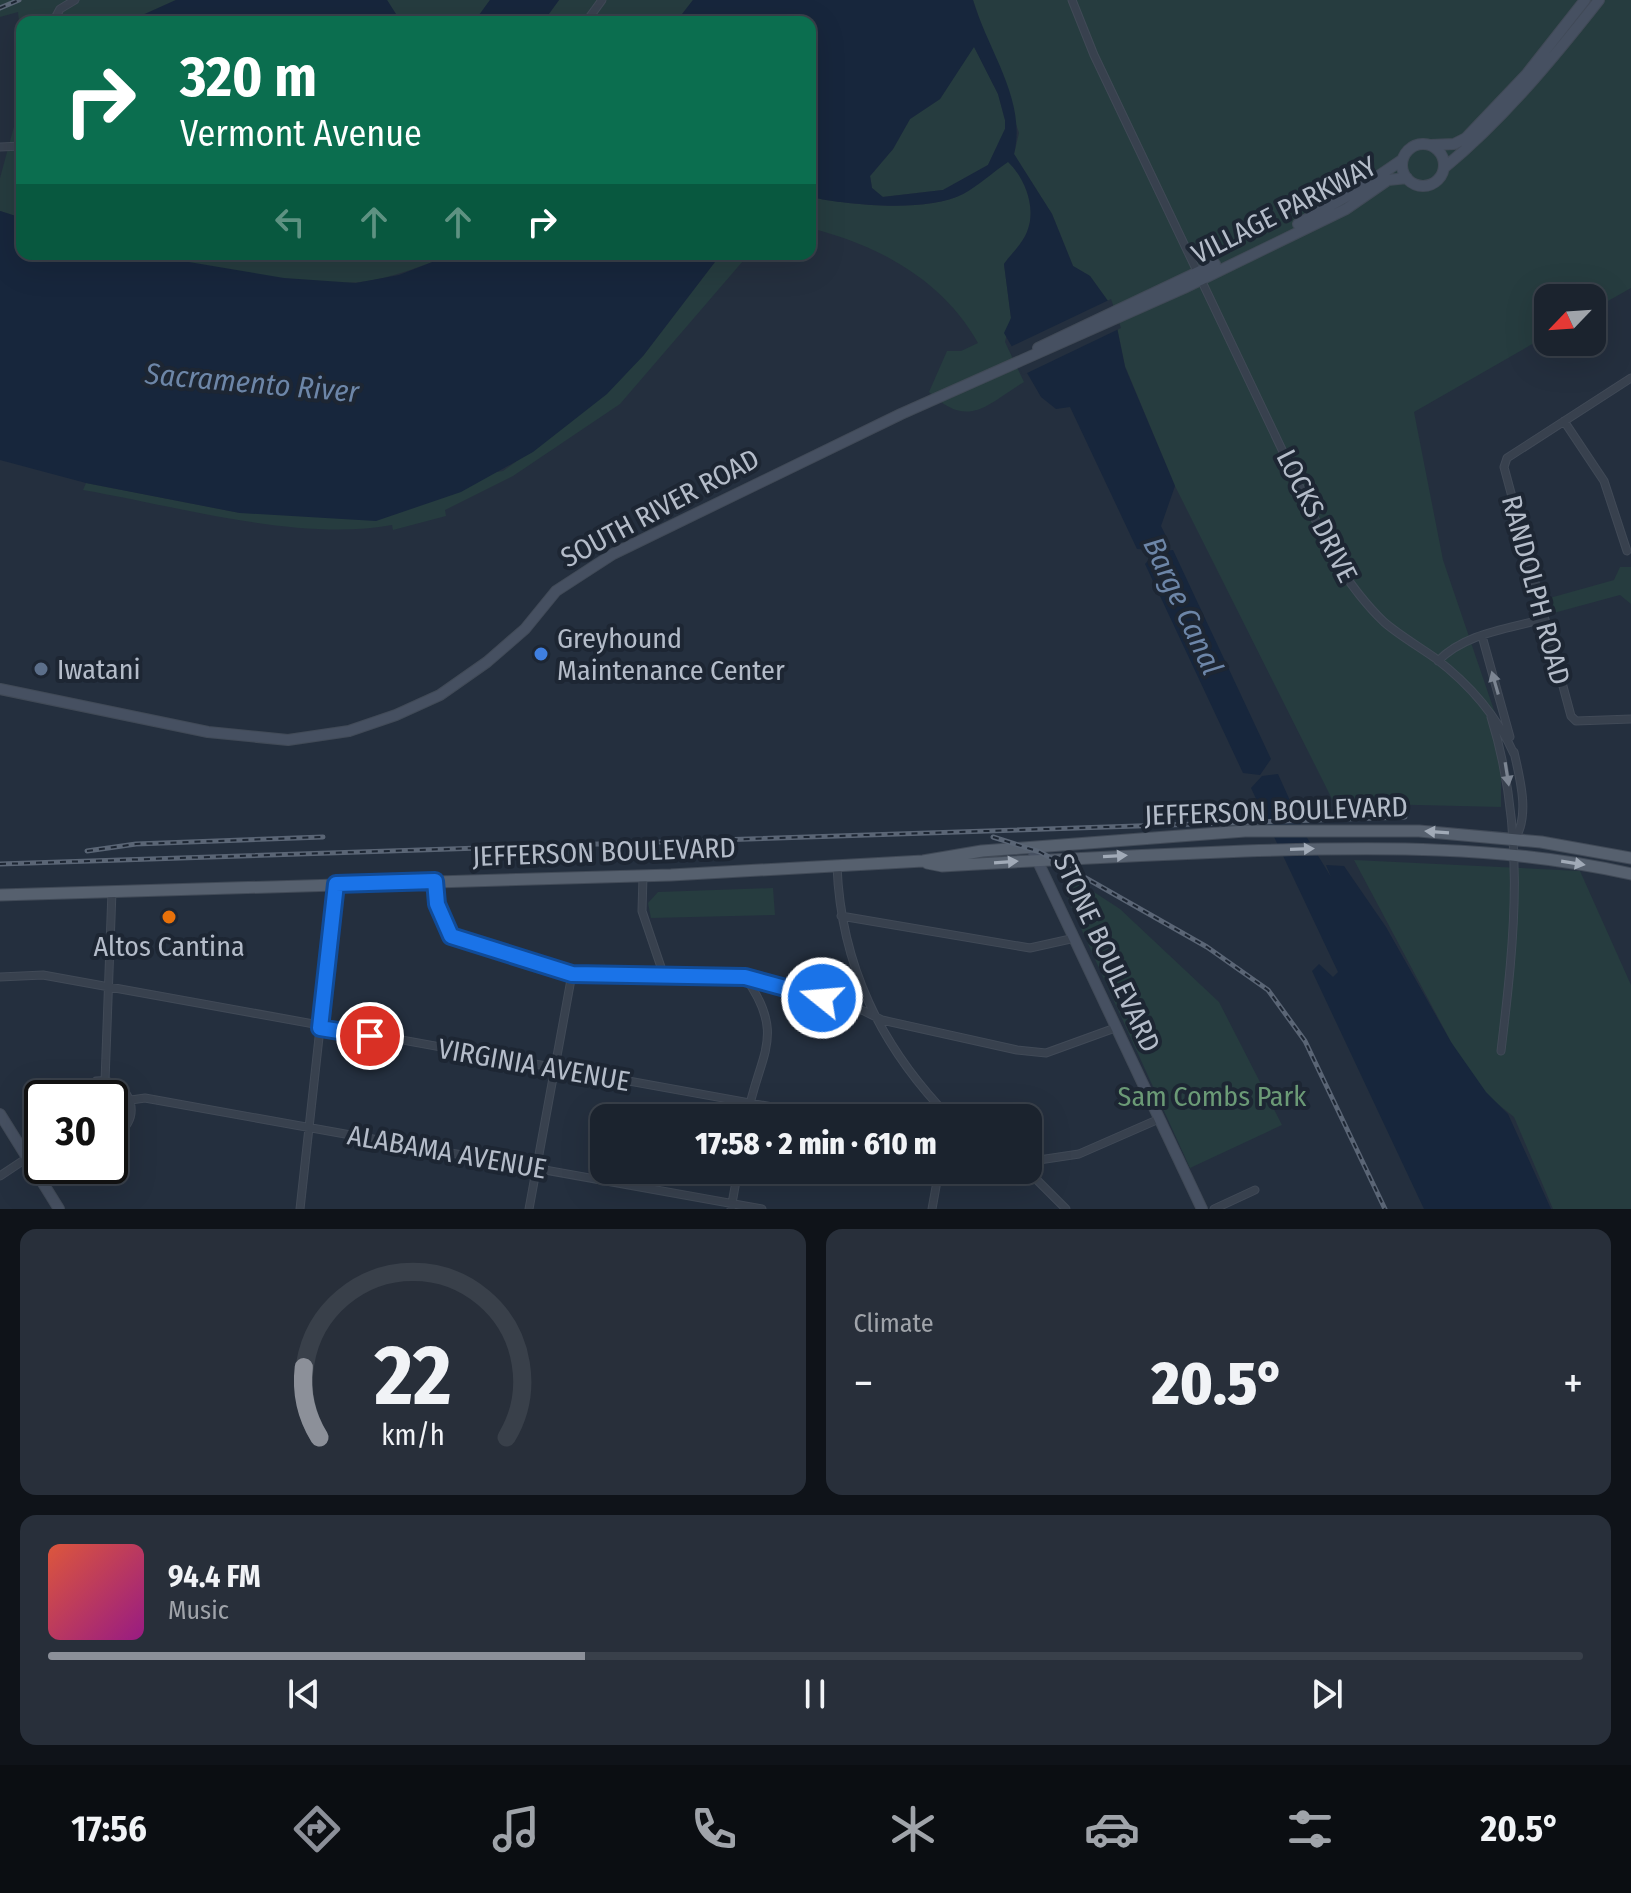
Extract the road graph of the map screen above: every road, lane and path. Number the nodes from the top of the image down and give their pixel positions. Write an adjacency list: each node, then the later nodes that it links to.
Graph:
1 (75, 0): 5 (street)
2 (1072, 0): 10 (street)
3 (1585, 0): 6 (street)
4 (1599, 0): 8 (street)
5 (56, 16)
6 (1431, 145): 7 (street); 8 (street)
7 (1402, 160): 9 (street); 10 (street, VILLAGE PARKWAY)
8 (1444, 168): 9 (street)
9 (1407, 178): 10 (street, VILLAGE PARKWAY)
10 (1199, 274): 16 (street, LOCKS DRIVE); 17 (street, SOUTH RIVER ROAD)
11 (1631, 378): 12 (street)
12 (1564, 421): 13 (street); 14 (street, RANDOLPH ROAD)
13 (1627, 551)
14 (1543, 619): 15 (street); 19 (street, RANDOLPH ROAD)
15 (1482, 636): 16 (street); 20 (street, one-way to 15)
16 (1438, 661): 18 (street, LOCKS DRIVE)
17 (0, 689)
18 (1489, 711): 20 (street, LOCKS DRIVE); 21 (street, LOCKS DRIVE, one-way to 21)
19 (1631, 719)
20 (1514, 754): 21 (street)
21 (1515, 839): 22 (main road, JEFFERSON BOULEVARD, one-way to 22); 23 (street, LOCKS DRIVE); 24 (main road, JEFFERSON BOULEVARD)
22 (1031, 847): 25 (street, STONE BOULEVARD); 26 (main road, JEFFERSON BOULEVARD)
23 (1516, 854): 25 (main road, JEFFERSON BOULEVARD, one-way to 23); 28 (main road, JEFFERSON BOULEVARD, one-way to 28); 44 (street, LOCKS DRIVE)
24 (1631, 858)
25 (1037, 860): 26 (main road, JEFFERSON BOULEVARD, one-way to 25); 35 (street, STONE BOULEVARD)
26 (923, 861): 27 (main road, JEFFERSON BOULEVARD)
27 (837, 866): 29 (main road, JEFFERSON BOULEVARD); 34 (street)
28 (1631, 874)
29 (643, 876): 30 (main road, JEFFERSON BOULEVARD); 36 (street)
30 (435, 881): 31 (main road, JEFFERSON BOULEVARD); 37 (street)
31 (336, 884): 32 (main road, JEFFERSON BOULEVARD); 42 (street)
32 (112, 891): 33 (main road, JEFFERSON BOULEVARD); 40 (street)
33 (0, 895)
34 (841, 916): 35 (street); 41 (street)
35 (1075, 938): 43 (street, STONE BOULEVARD)
36 (663, 973): 37 (street); 39 (street)
37 (572, 974): 45 (street)
38 (0, 977): 40 (street, VIRGINIA AVENUE)
39 (745, 977): 41 (street); 49 (street)
40 (108, 987): 42 (street, VIRGINIA AVENUE); 46 (street)
41 (873, 1015): 43 (street); 50 (street)
42 (320, 1028): 45 (street, VIRGINIA AVENUE); 54 (street)
43 (1115, 1028): 52 (street, STONE BOULEVARD)
44 (1501, 1051)
45 (556, 1068): 49 (street, VIRGINIA AVENUE); 58 (street)
46 (105, 1080)
47 (128, 1096): 48 (street)
48 (131, 1100): 53 (street); 54 (street, ALABAMA AVENUE)
49 (750, 1104)
50 (938, 1104)
51 (0, 1114): 55 (street)
52 (1159, 1119): 57 (street); 72 (street, STONE BOULEVARD)
53 (128, 1124)
54 (310, 1127): 58 (street, ALABAMA AVENUE); 67 (street)
55 (24, 1152)
56 (24, 1159): 59 (street)
57 (1042, 1160)
58 (536, 1168): 65 (street, ALABAMA AVENUE); 68 (street)
59 (0, 1176)
60 (44, 1184): 66 (street)
61 (736, 1184): 65 (street)
62 (936, 1184): 70 (street)
63 (1040, 1184): 71 (street)
64 (1255, 1190): 73 (street)
65 (732, 1206): 69 (street, ALABAMA AVENUE)
66 (59, 1209)
67 (300, 1209)
68 (529, 1209)
69 (762, 1209)
70 (932, 1209)
71 (1066, 1209)
72 (1202, 1209)
73 (1214, 1209)

